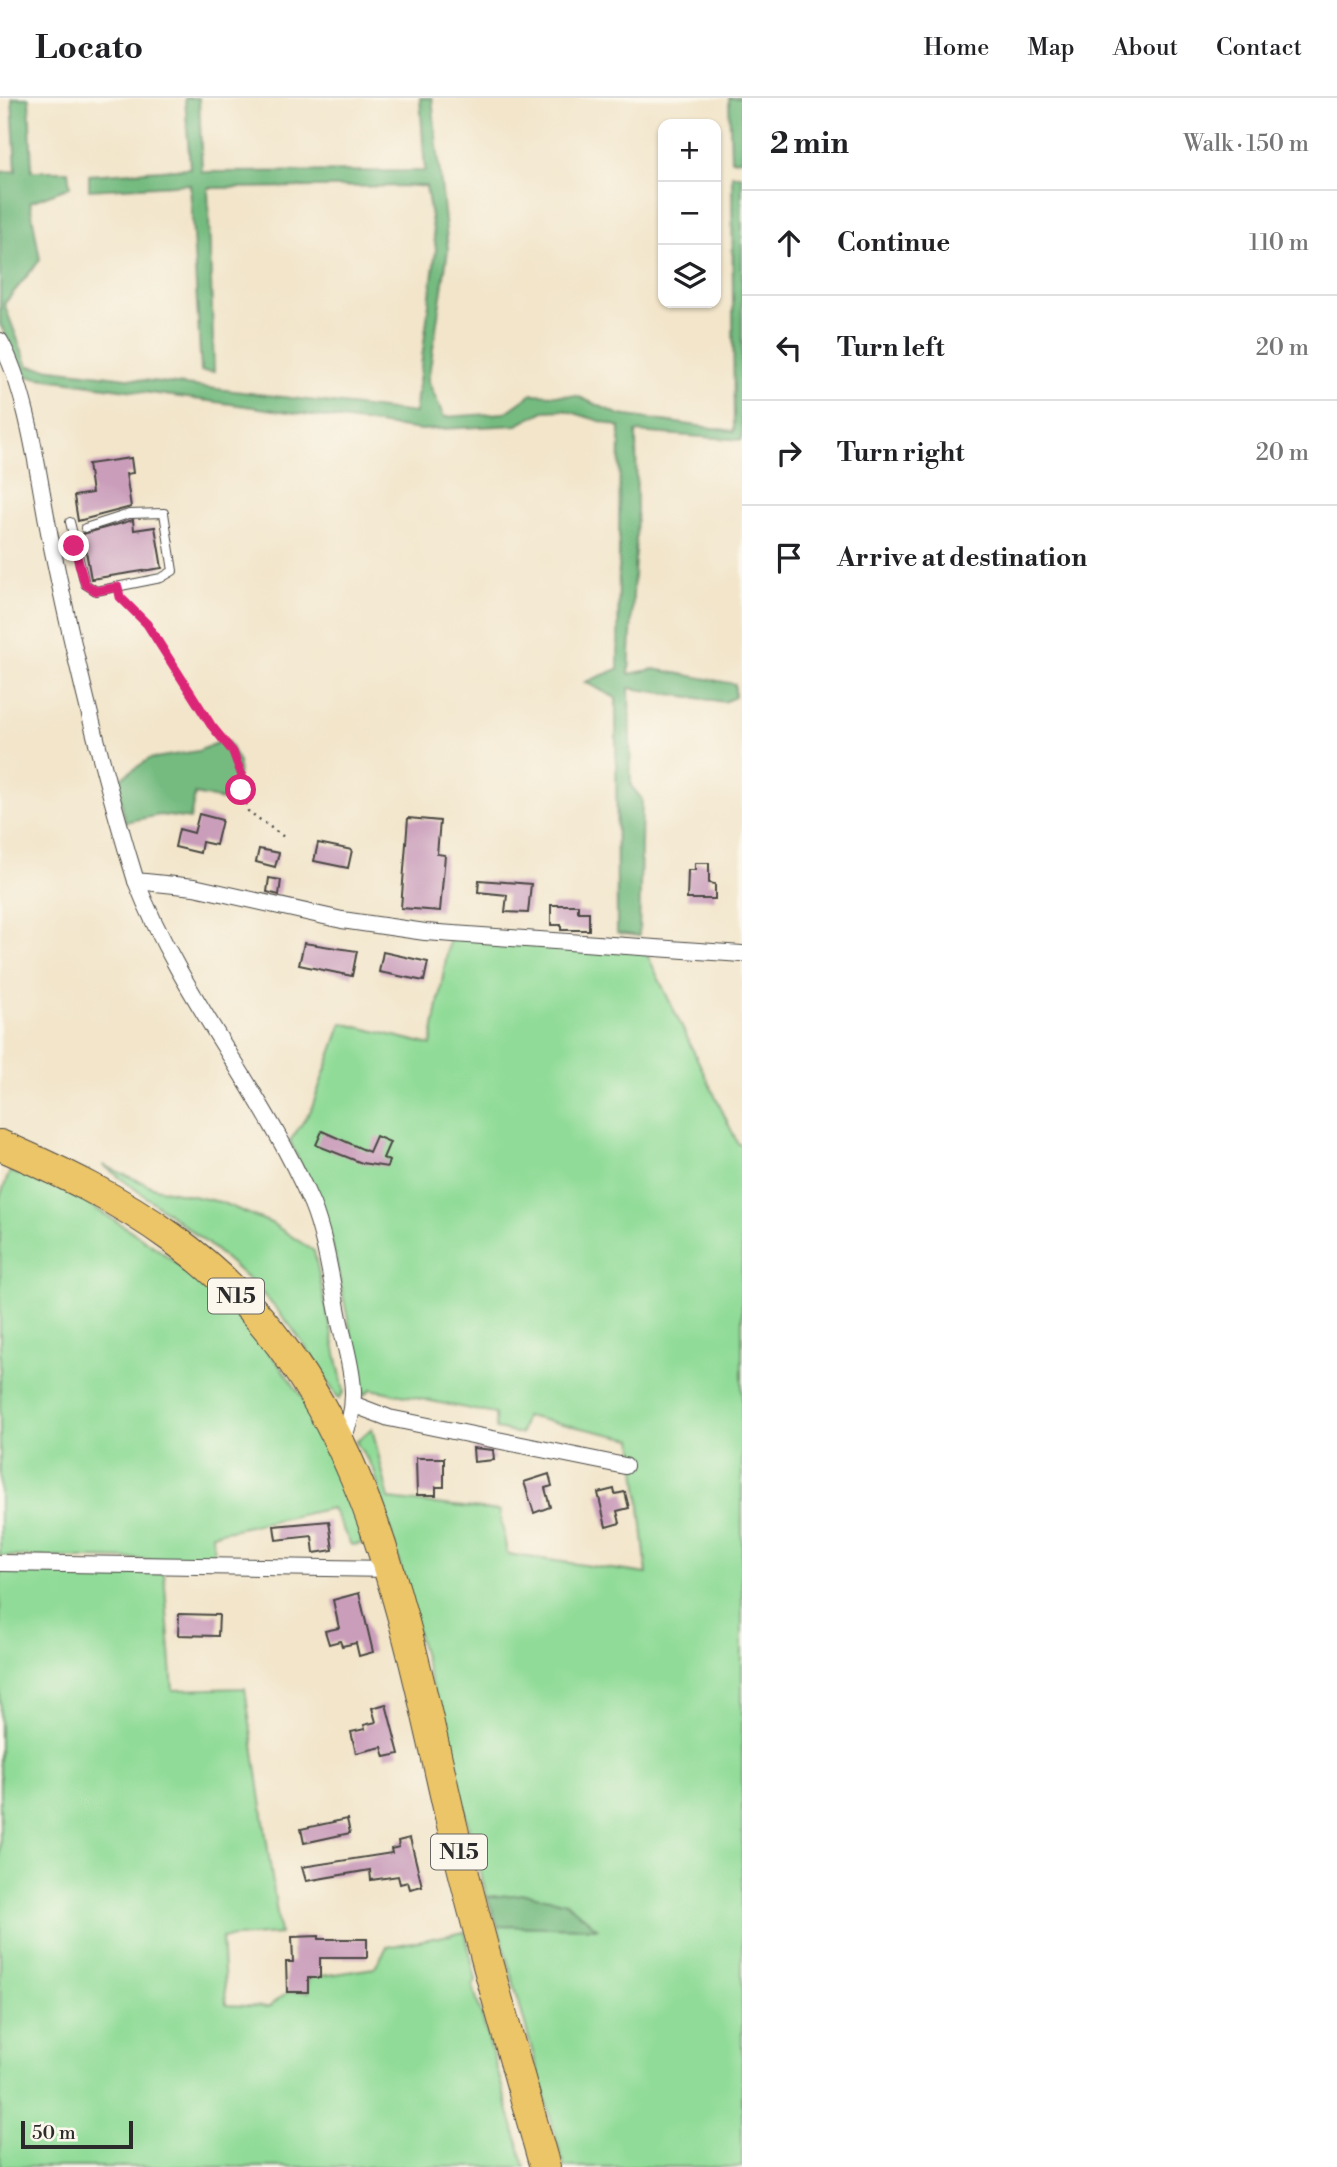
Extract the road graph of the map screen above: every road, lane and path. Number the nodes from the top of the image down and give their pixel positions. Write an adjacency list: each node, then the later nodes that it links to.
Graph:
1 (0, 341): 5 (street)
2 (70, 522): 4 (lane)
3 (85, 528): 6 (lane)
4 (74, 546): 5 (lane); 6 (lane)
5 (53, 555): 8 (street)
6 (118, 587): 7 (path)
7 (284, 836)
8 (136, 881): 9 (street); 11 (street)
9 (742, 954)
10 (0, 1145): 12 (highway, N15)
11 (355, 1405): 12 (street); 13 (street)
12 (341, 1441): 15 (highway, N15)
13 (625, 1466)
14 (0, 1563): 15 (street)
15 (390, 1569): 16 (highway, N15)
16 (545, 2167)

